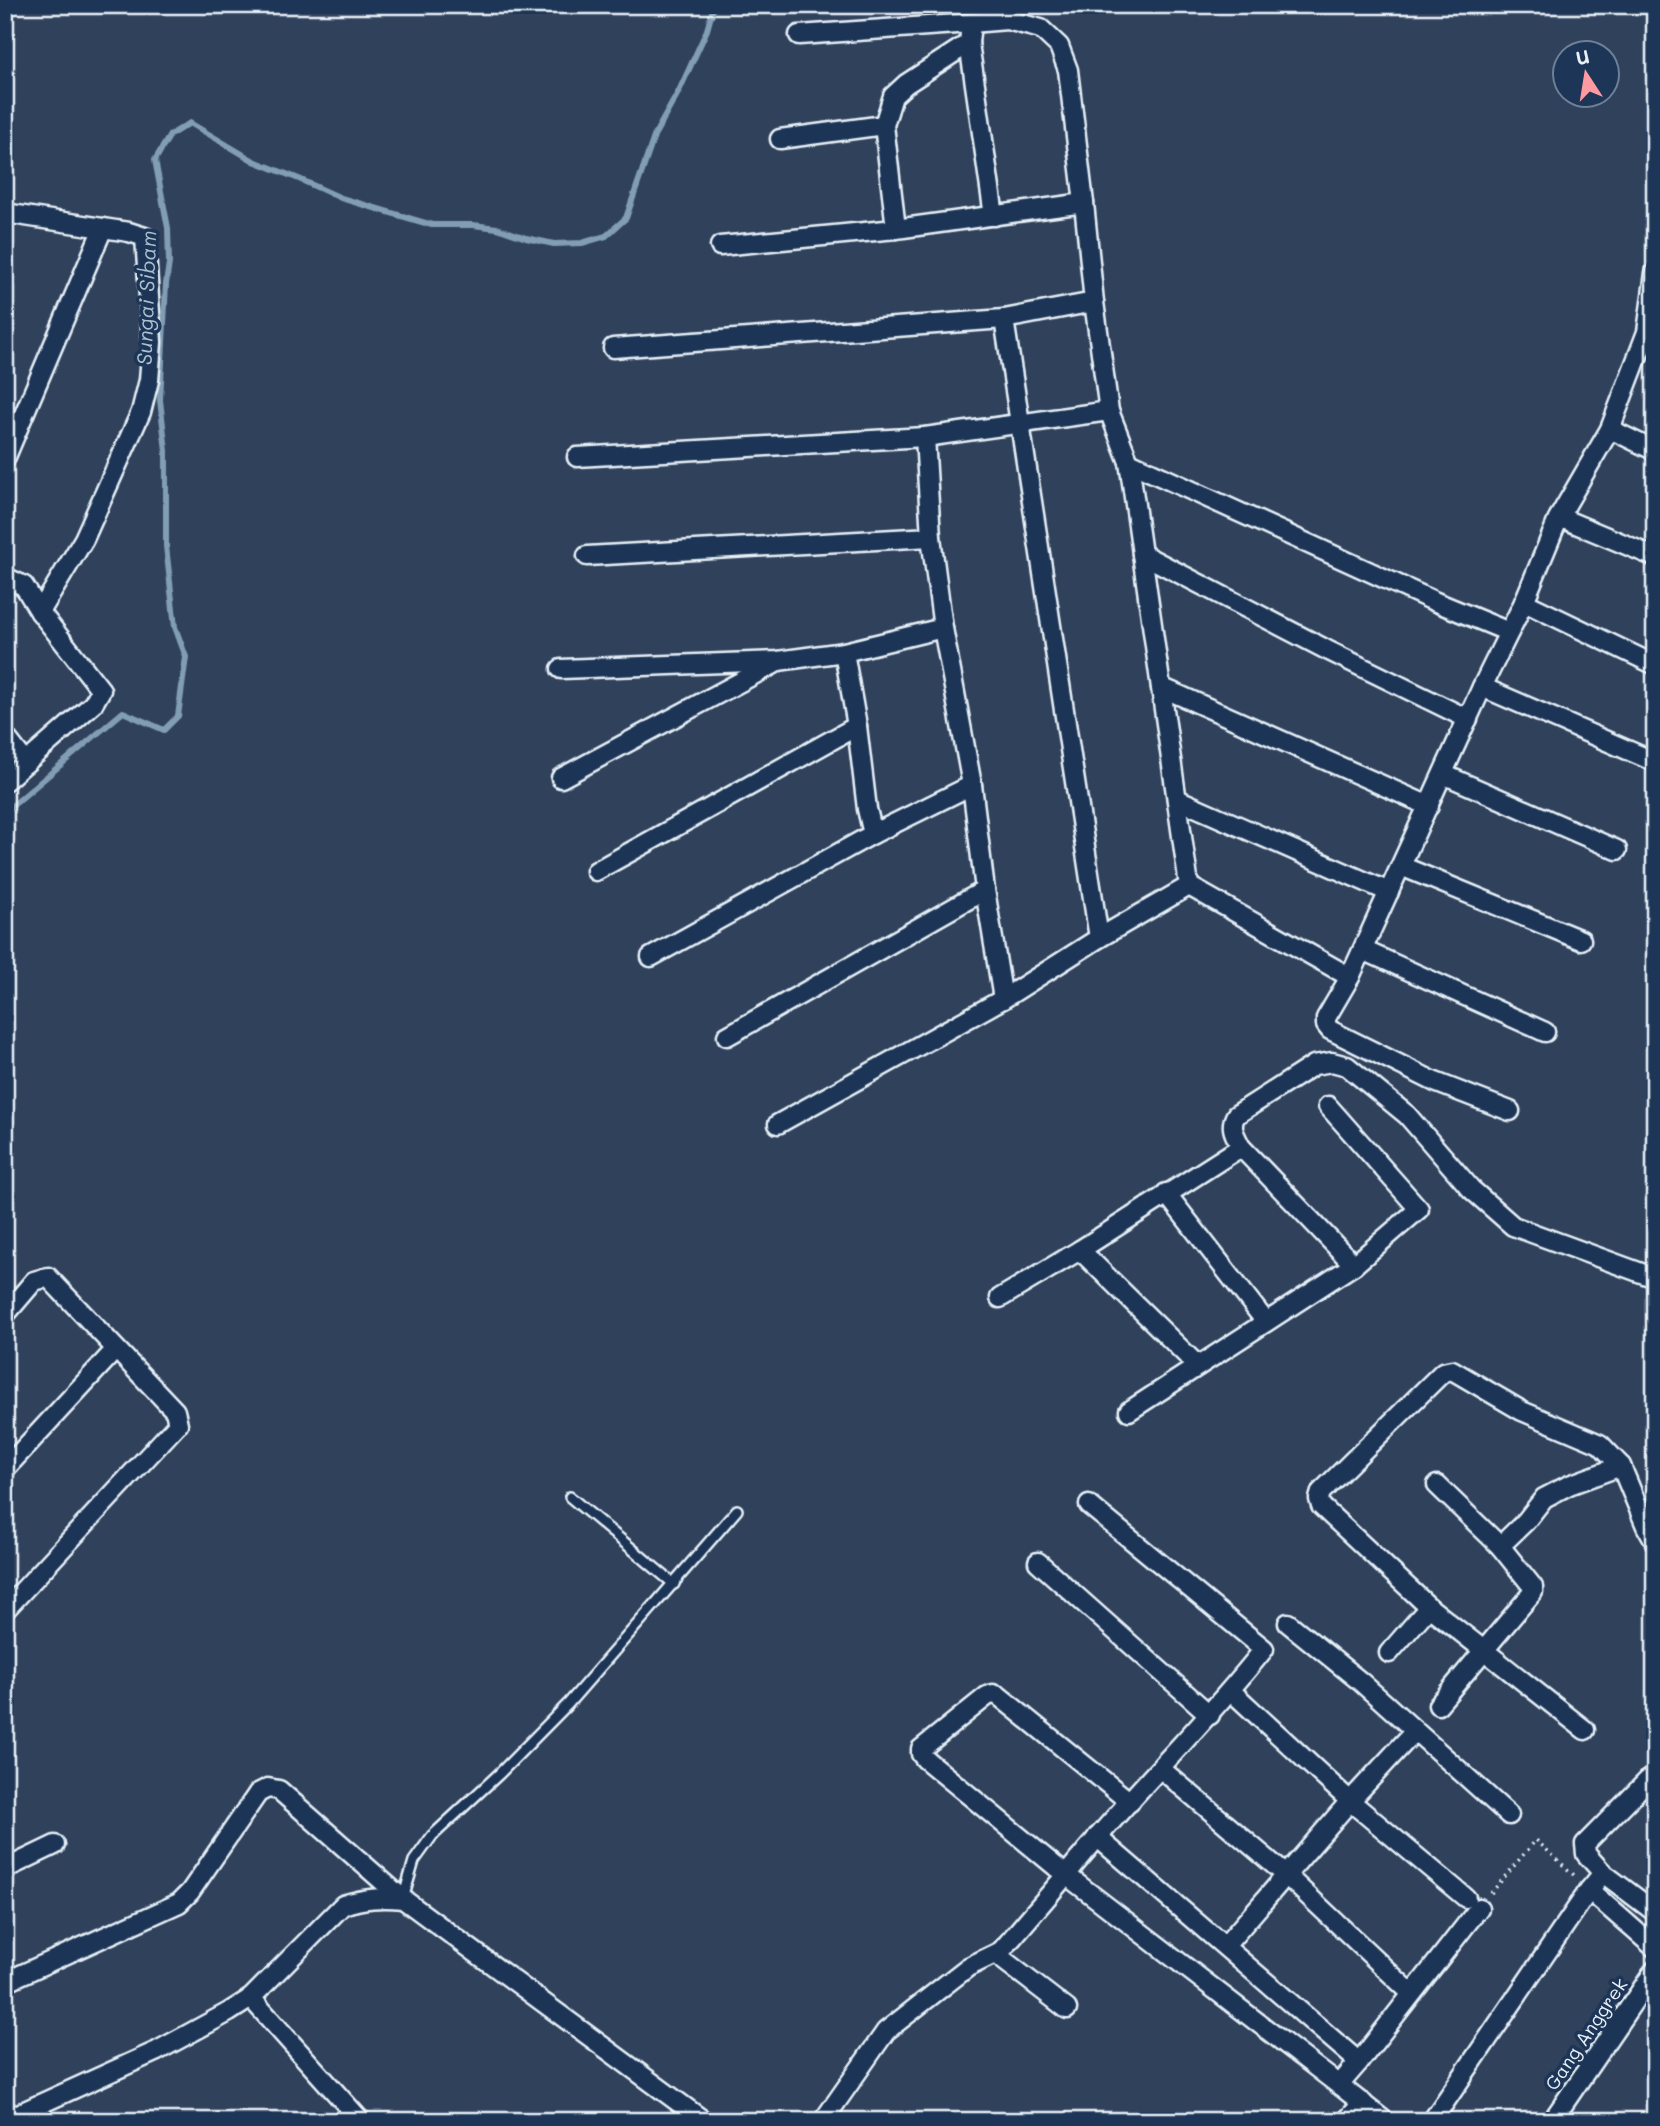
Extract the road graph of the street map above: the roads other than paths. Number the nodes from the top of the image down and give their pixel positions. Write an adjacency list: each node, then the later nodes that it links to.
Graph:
1 (971, 23): 2 (street); 3 (street); 6 (street)
2 (799, 35)
3 (969, 43): 4 (street); 8 (street)
4 (884, 125): 5 (street); 10 (street)
5 (780, 139)
6 (1084, 203): 8 (street); 13 (street)
7 (5, 213): 9 (street)
8 (994, 216): 10 (street)
9 (103, 228): 23 (street); 32 (street)
10 (896, 229): 11 (street)
11 (720, 246)
12 (1655, 273): 15 (street)
13 (1094, 302): 14 (street); 17 (street)
14 (1004, 319): 16 (street); 18 (street)
15 (1651, 335): 19 (street)
16 (613, 348)
17 (1109, 411): 18 (street); 24 (street)
18 (1021, 421): 20 (street); 59 (street)
19 (1610, 429): 21 (street); 25 (street)
20 (925, 437): 22 (street); 26 (street)
21 (1655, 451)
22 (578, 457)
23 (5, 459)
24 (1129, 462): 27 (street); 34 (street)
25 (1559, 517): 29 (street); 31 (street)
26 (931, 537): 28 (street); 33 (street)
27 (1142, 554): 39 (street); 41 (street)
28 (587, 556)
29 (1655, 557)
30 (5, 577): 32 (street)
31 (1524, 602): 34 (street); 37 (street)
32 (40, 612): 45 (street)
33 (943, 628): 35 (street); 49 (street)
34 (1509, 632): 40 (street)
35 (844, 652): 36 (street); 42 (street)
36 (778, 661): 38 (street); 47 (street)
37 (1655, 665)
38 (561, 670)
39 (1161, 687): 50 (street); 51 (street)
40 (1482, 687): 41 (street); 44 (street)
41 (1468, 719): 46 (street)
42 (857, 726): 52 (street); 55 (street)
43 (5, 736): 45 (street)
44 (1655, 762)
45 (26, 763): 48 (street)
46 (1443, 774): 51 (street); 53 (street)
47 (561, 778)
48 (5, 781)
49 (972, 785): 52 (street); 57 (street)
50 (1177, 799): 56 (street); 58 (street)
51 (1429, 806): 54 (street)
52 (873, 834): 62 (street)
53 (1617, 850)
54 (1401, 866): 58 (street); 60 (street)
55 (596, 871)
56 (1189, 887): 59 (street); 63 (street)
57 (985, 890): 64 (street); 66 (street)
58 (1389, 892): 61 (street)
59 (1099, 938): 64 (street)
60 (1581, 940)
61 (1363, 950): 63 (street); 65 (street)
62 (651, 957)
63 (1350, 977): 68 (street)
64 (1003, 999): 69 (street)
65 (1545, 1032)
66 (727, 1036)
67 (1328, 1106): 73 (street)
68 (1510, 1111)
69 (778, 1124)
70 (1241, 1147): 71 (street); 73 (street); 74 (street)
71 (1166, 1193): 72 (street); 77 (street)
72 (1080, 1250): 75 (street); 79 (street)
73 (1354, 1265): 77 (street)
74 (1655, 1278)
75 (1000, 1298)
76 (5, 1315): 78 (street)
77 (1266, 1322): 79 (street)
78 (115, 1350): 82 (street); 92 (street)
79 (1198, 1367): 80 (street)
80 (1129, 1411)
81 (1621, 1466): 87 (street); 88 (street); 91 (street)
82 (5, 1469)
83 (1437, 1485): 88 (street)
84 (570, 1497): 90 (lane)
85 (1089, 1504): 96 (street)
86 (737, 1510): 90 (lane)
87 (1655, 1542)
88 (1500, 1546): 94 (street)
89 (1038, 1562): 98 (street)
90 (674, 1584): 113 (lane)
91 (1429, 1607): 94 (street); 95 (street)
92 (5, 1610)
93 (1288, 1623): 100 (street)
94 (1485, 1651): 97 (street); 99 (street)
95 (1390, 1653)
96 (1231, 1691): 98 (street); 103 (street)
97 (1438, 1705)
98 (1210, 1715): 101 (street)
99 (1585, 1730)
100 (1415, 1731): 103 (street); 105 (street)
101 (1161, 1769): 104 (street); 111 (street)
102 (1648, 1780): 109 (street)
103 (1350, 1801): 111 (street); 120 (street)
104 (1130, 1802): 106 (street); 110 (street)
105 (1509, 1815)
106 (1097, 1837): 110 (street); 115 (street)
107 (55, 1845): 108 (street)
108 (5, 1869)
109 (1603, 1873): 112 (street); 114 (street)
110 (1066, 1875): 117 (street); 124 (street)
111 (1286, 1875): 115 (street); 120 (street)
112 (1589, 1890): 116 (street); 132 (street)
113 (403, 1899): 119 (street); 121 (street); 128 (street)
114 (1655, 1911)
115 (1225, 1946): 123 (street)
116 (1655, 1948)
117 (1001, 1951): 122 (street); 129 (street)
118 (1655, 1970): 133 (street, Gang Anggrek)
119 (5, 1982)
120 (1411, 1993): 123 (street)
121 (251, 1998): 126 (street); 127 (street)
122 (1068, 2009)
123 (1359, 2062): 124 (street)
124 (1339, 2085): 125 (street)
125 (1363, 2103): 130 (street); 131 (street)
126 (6, 2118)
127 (361, 2121)
128 (704, 2121)
129 (823, 2121)
130 (1346, 2121)
131 (1385, 2121)
132 (1432, 2121)
133 (1552, 2121)

